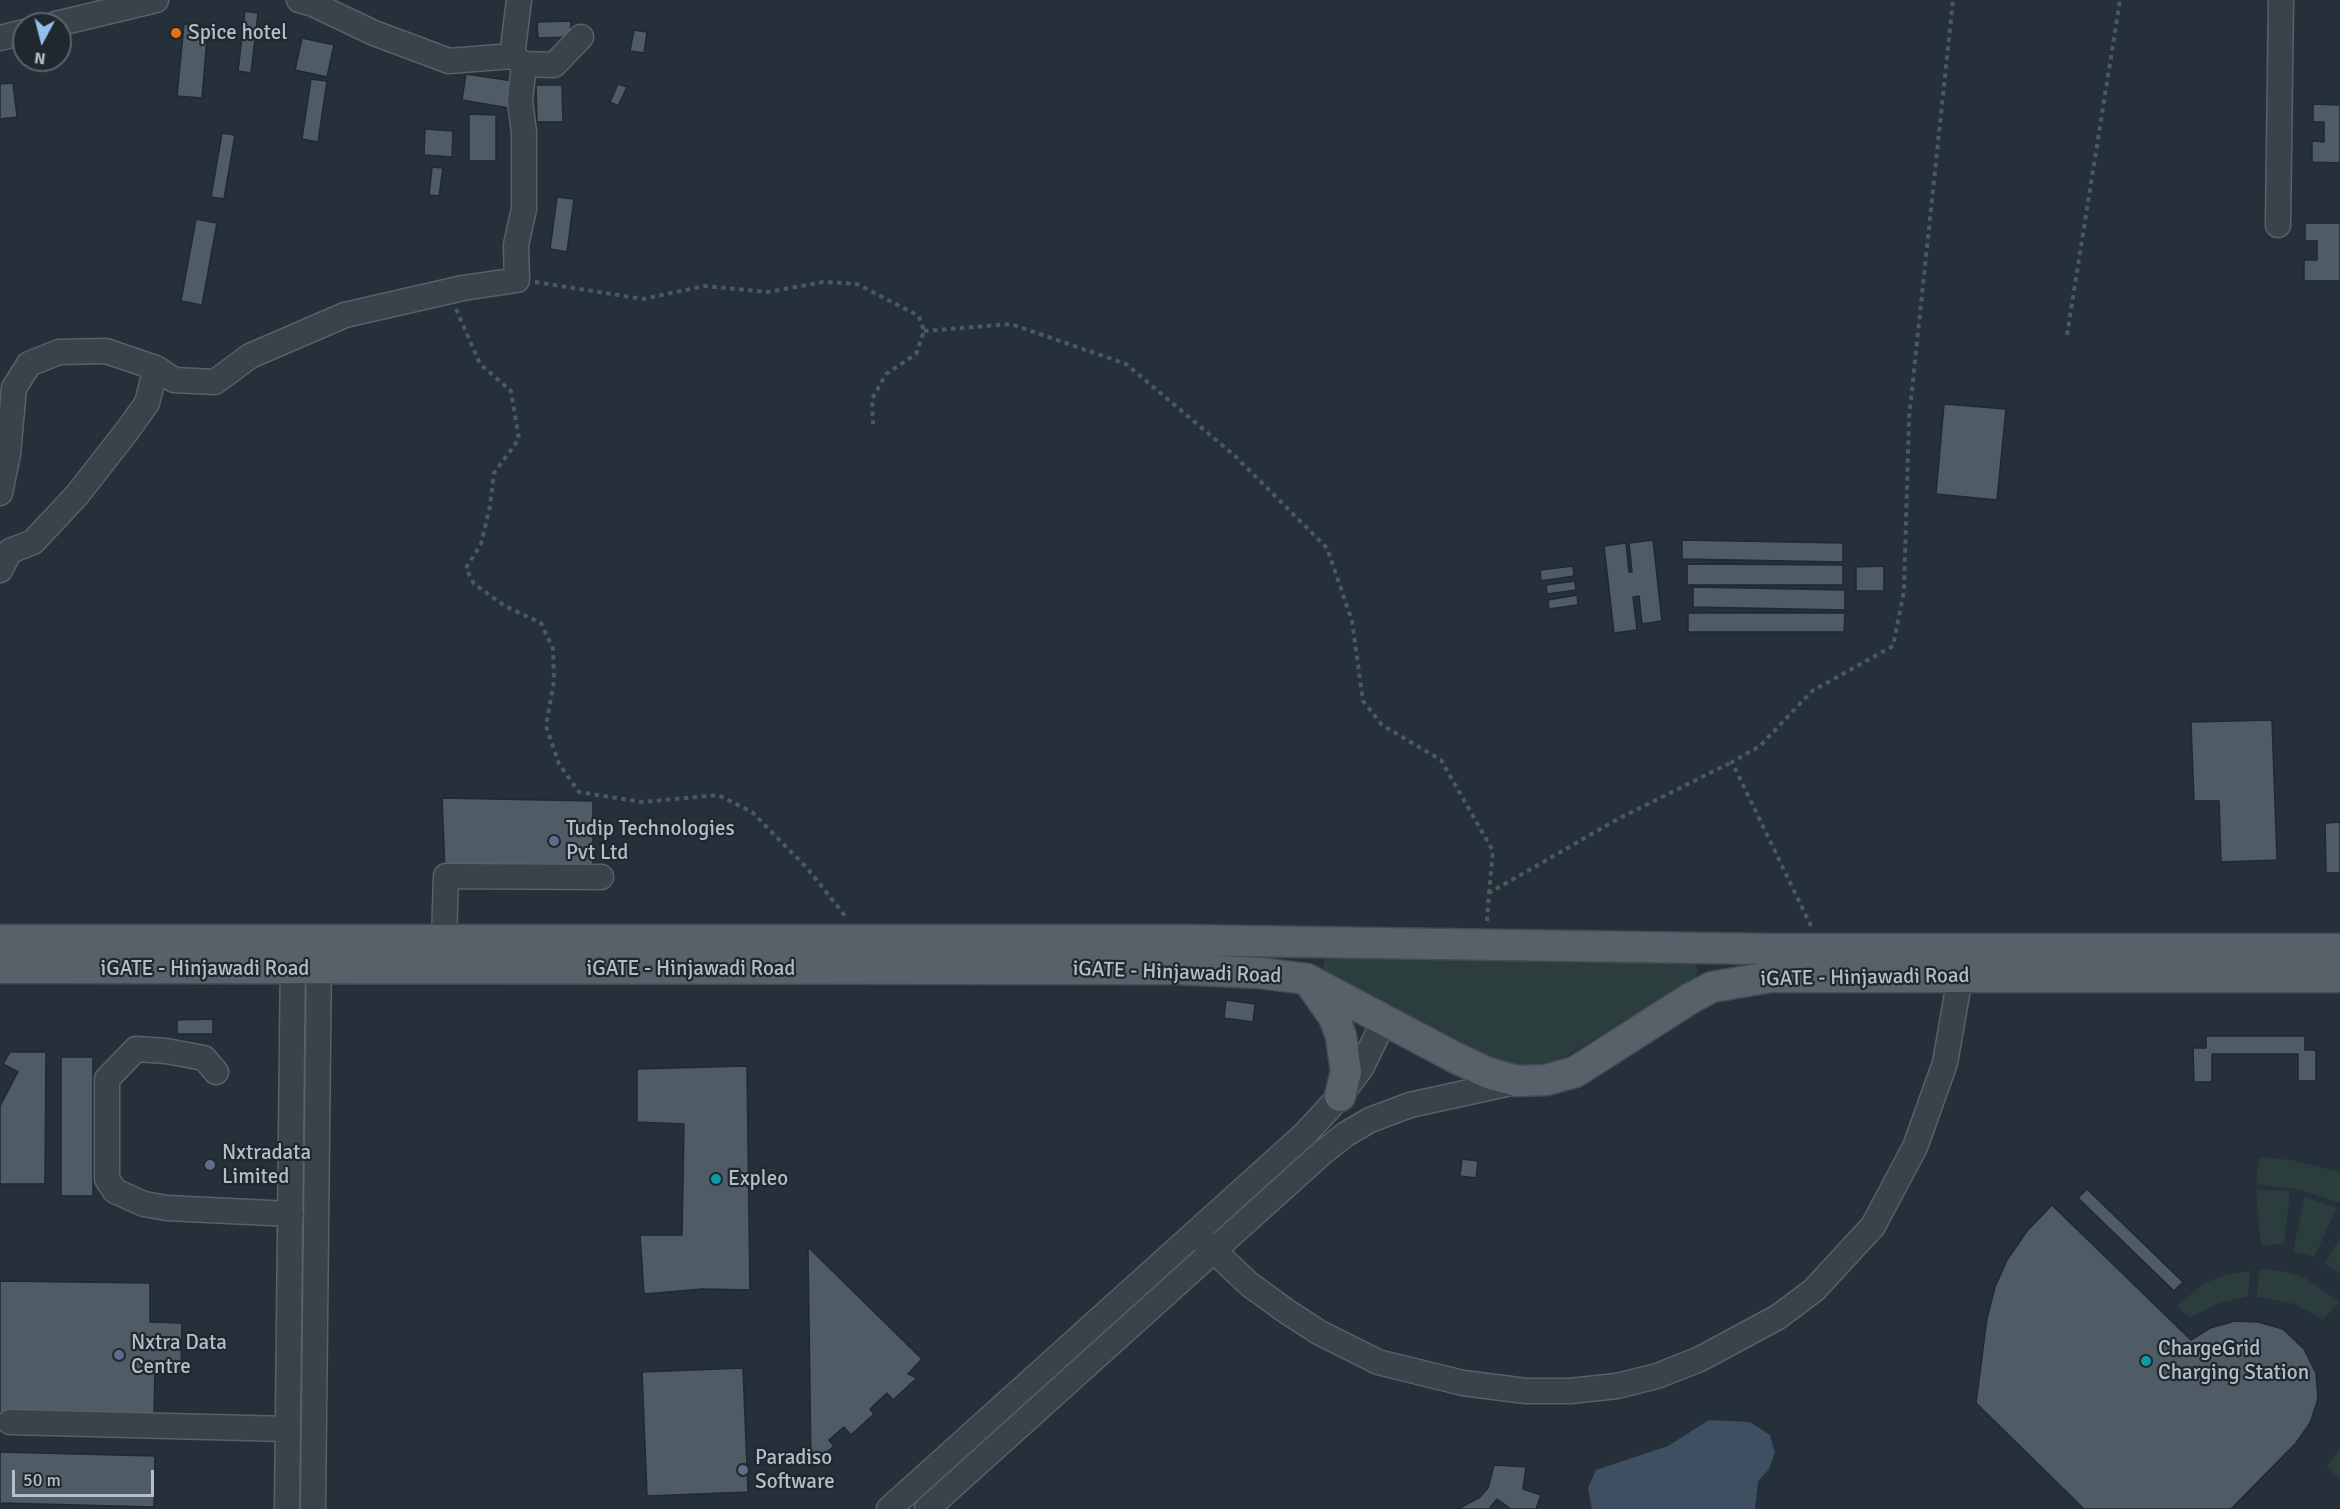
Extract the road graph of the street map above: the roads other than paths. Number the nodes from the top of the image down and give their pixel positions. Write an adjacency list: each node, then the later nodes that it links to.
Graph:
1 (156, 0): 5 (street)
2 (299, 0): 7 (street)
3 (519, 0): 7 (street)
4 (2281, 0): 8 (street)
5 (72, 20)
6 (581, 37): 7 (street)
7 (518, 60): 9 (street)
8 (2278, 225)
9 (156, 368): 10 (street); 11 (street)
10 (0, 493)
11 (3, 552)
12 (602, 877): 14 (street)
13 (0, 940): 17 (main road, iGATE - Hinjawadi Road)
14 (444, 940): 17 (main road, iGATE - Hinjawadi Road); 18 (main road, iGATE - Hinjawadi Road)
15 (1713, 948): 16 (main road, iGATE - Hinjawadi Road); 18 (main road, iGATE - Hinjawadi Road); 23 (main road)
16 (2340, 949)
17 (306, 954): 18 (main road, iGATE - Hinjawadi Road); 19 (main road, iGATE - Hinjawadi Road); 28 (street); 34 (street)
18 (818, 955): 22 (main road, iGATE - Hinjawadi Road)
19 (0, 968)
20 (1960, 977): 21 (main road, iGATE - Hinjawadi Road); 23 (main road, iGATE - Hinjawadi Road); 30 (street)
21 (2340, 977)
22 (1307, 979): 24 (main road, iGATE - Hinjawadi Road); 27 (main road)
23 (1712, 987): 26 (main road, iGATE - Hinjawadi Road)
24 (1385, 1019): 26 (main road, iGATE - Hinjawadi Road); 27 (street)
25 (216, 1072): 28 (street)
26 (1517, 1081): 30 (street)
27 (1340, 1096): 29 (street)
28 (291, 1214): 32 (street)
29 (1195, 1233): 30 (street); 35 (street)
30 (1214, 1251): 36 (street)
31 (10, 1422): 32 (street)
32 (288, 1429): 33 (street)
33 (287, 1509)
34 (313, 1509)
35 (889, 1509)
36 (927, 1509)

